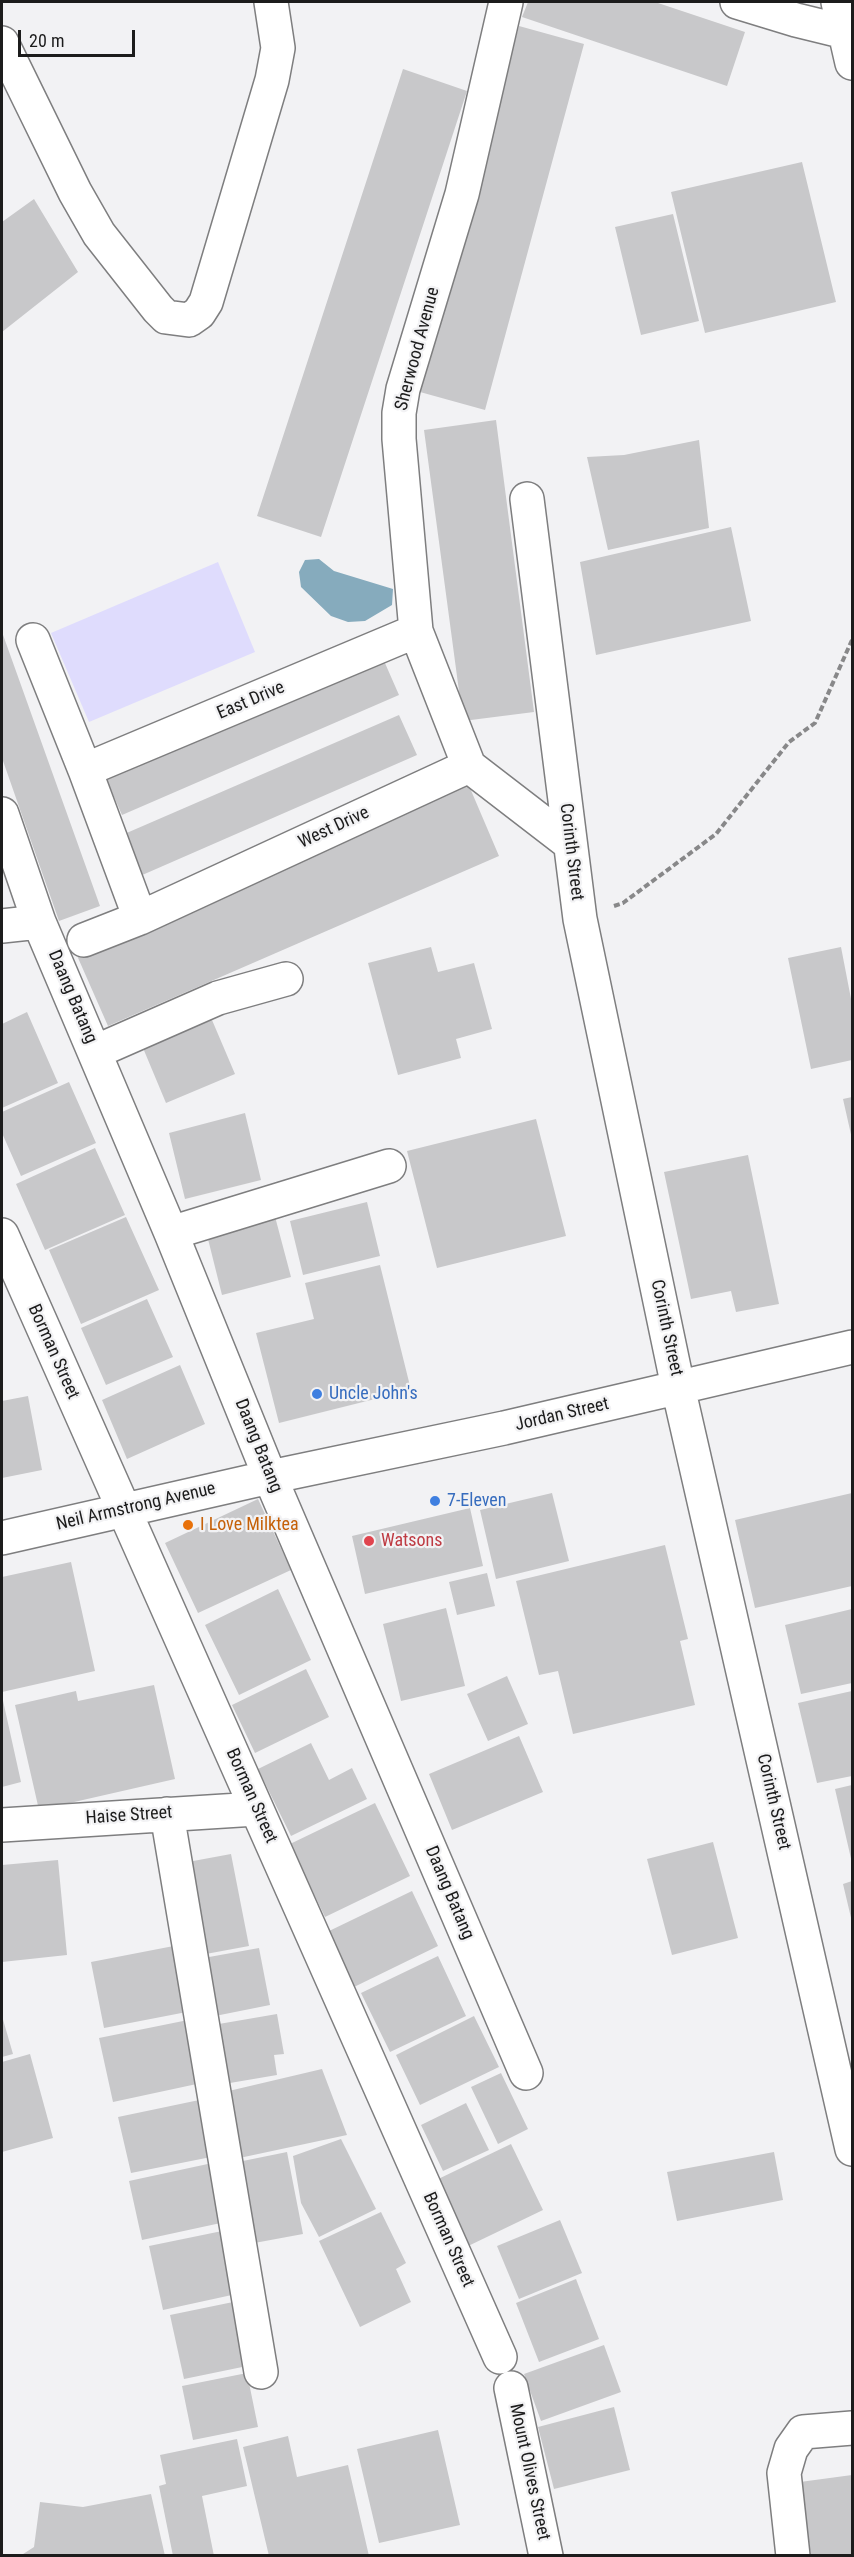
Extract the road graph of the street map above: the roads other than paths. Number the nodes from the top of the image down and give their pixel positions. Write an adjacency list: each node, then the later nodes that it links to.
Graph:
1 (271, 2): 5 (street)
2 (506, 2): 8 (street, Sherwood Avenue)
3 (737, 2): 4 (street)
4 (845, 21): 6 (street)
5 (2, 43)
6 (852, 63)
7 (527, 499): 13 (street, Corinth Street)
8 (416, 631): 10 (street, Sherwood Avenue); 11 (street, East Drive)
9 (33, 640): 11 (street)
10 (469, 766): 13 (street); 14 (street, West Drive)
11 (85, 770): 14 (street)
12 (2, 814): 15 (street, Daang Batang)
13 (569, 843): 24 (street, Corinth Street)
14 (140, 918): 17 (street, West Drive)
15 (39, 922): 16 (street); 19 (street, Daang Batang)
16 (2, 926)
17 (84, 940)
18 (286, 979): 19 (street)
19 (95, 1052): 21 (street, Daang Batang)
20 (389, 1166): 21 (street)
21 (171, 1233): 25 (street, Daang Batang)
22 (2, 1235): 26 (street, Borman Street)
23 (852, 1347): 24 (street, Jordan Street)
24 (678, 1387): 25 (street, Jordan Street); 32 (street, Corinth Street)
25 (270, 1477): 26 (street, Neil Armstrong Avenue); 31 (street, Daang Batang)
26 (123, 1510): 27 (street, Neil Armstrong Avenue); 28 (street, Borman Street)
27 (2, 1538)
28 (256, 1809): 29 (street, Haise Street); 33 (street, Borman Street)
29 (167, 1814): 30 (street, Haise Street); 34 (street)
30 (2, 1825)
31 (525, 2073)
32 (852, 2149)
33 (500, 2357)
34 (261, 2372)
35 (511, 2388): 37 (street, Mount Olives Street)
36 (852, 2428): 38 (street)
37 (546, 2556)
38 (793, 2556)

